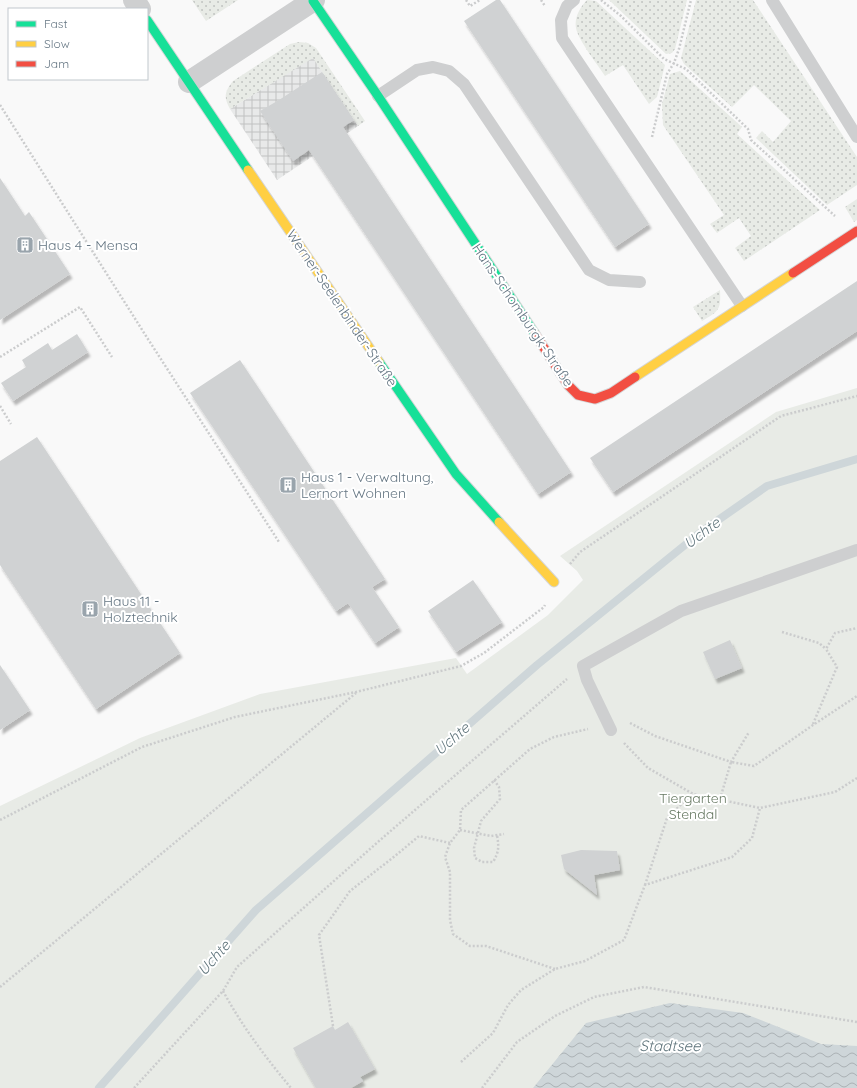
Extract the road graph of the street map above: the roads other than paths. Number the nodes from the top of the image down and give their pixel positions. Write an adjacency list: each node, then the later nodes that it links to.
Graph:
1 (313, 0): 5 (street, Hans-Schomburgk-Straße); 6 (street, Hans-Schomburgk-Straße)
2 (574, 0): 10 (lane)
3 (772, 0): 7 (lane)
4 (148, 21): 5 (street, Werner-Seelenbinder-Straße)
5 (189, 82): 12 (street, Werner-Seelenbinder-Straße)
6 (378, 96): 9 (lane); 10 (street, Hans-Schomburgk-Straße)
7 (857, 138)
8 (856, 232): 10 (street, Hans-Schomburgk-Straße)
9 (640, 282)
10 (742, 306)
11 (857, 550): 13 (lane)
12 (554, 582)
13 (611, 730)

